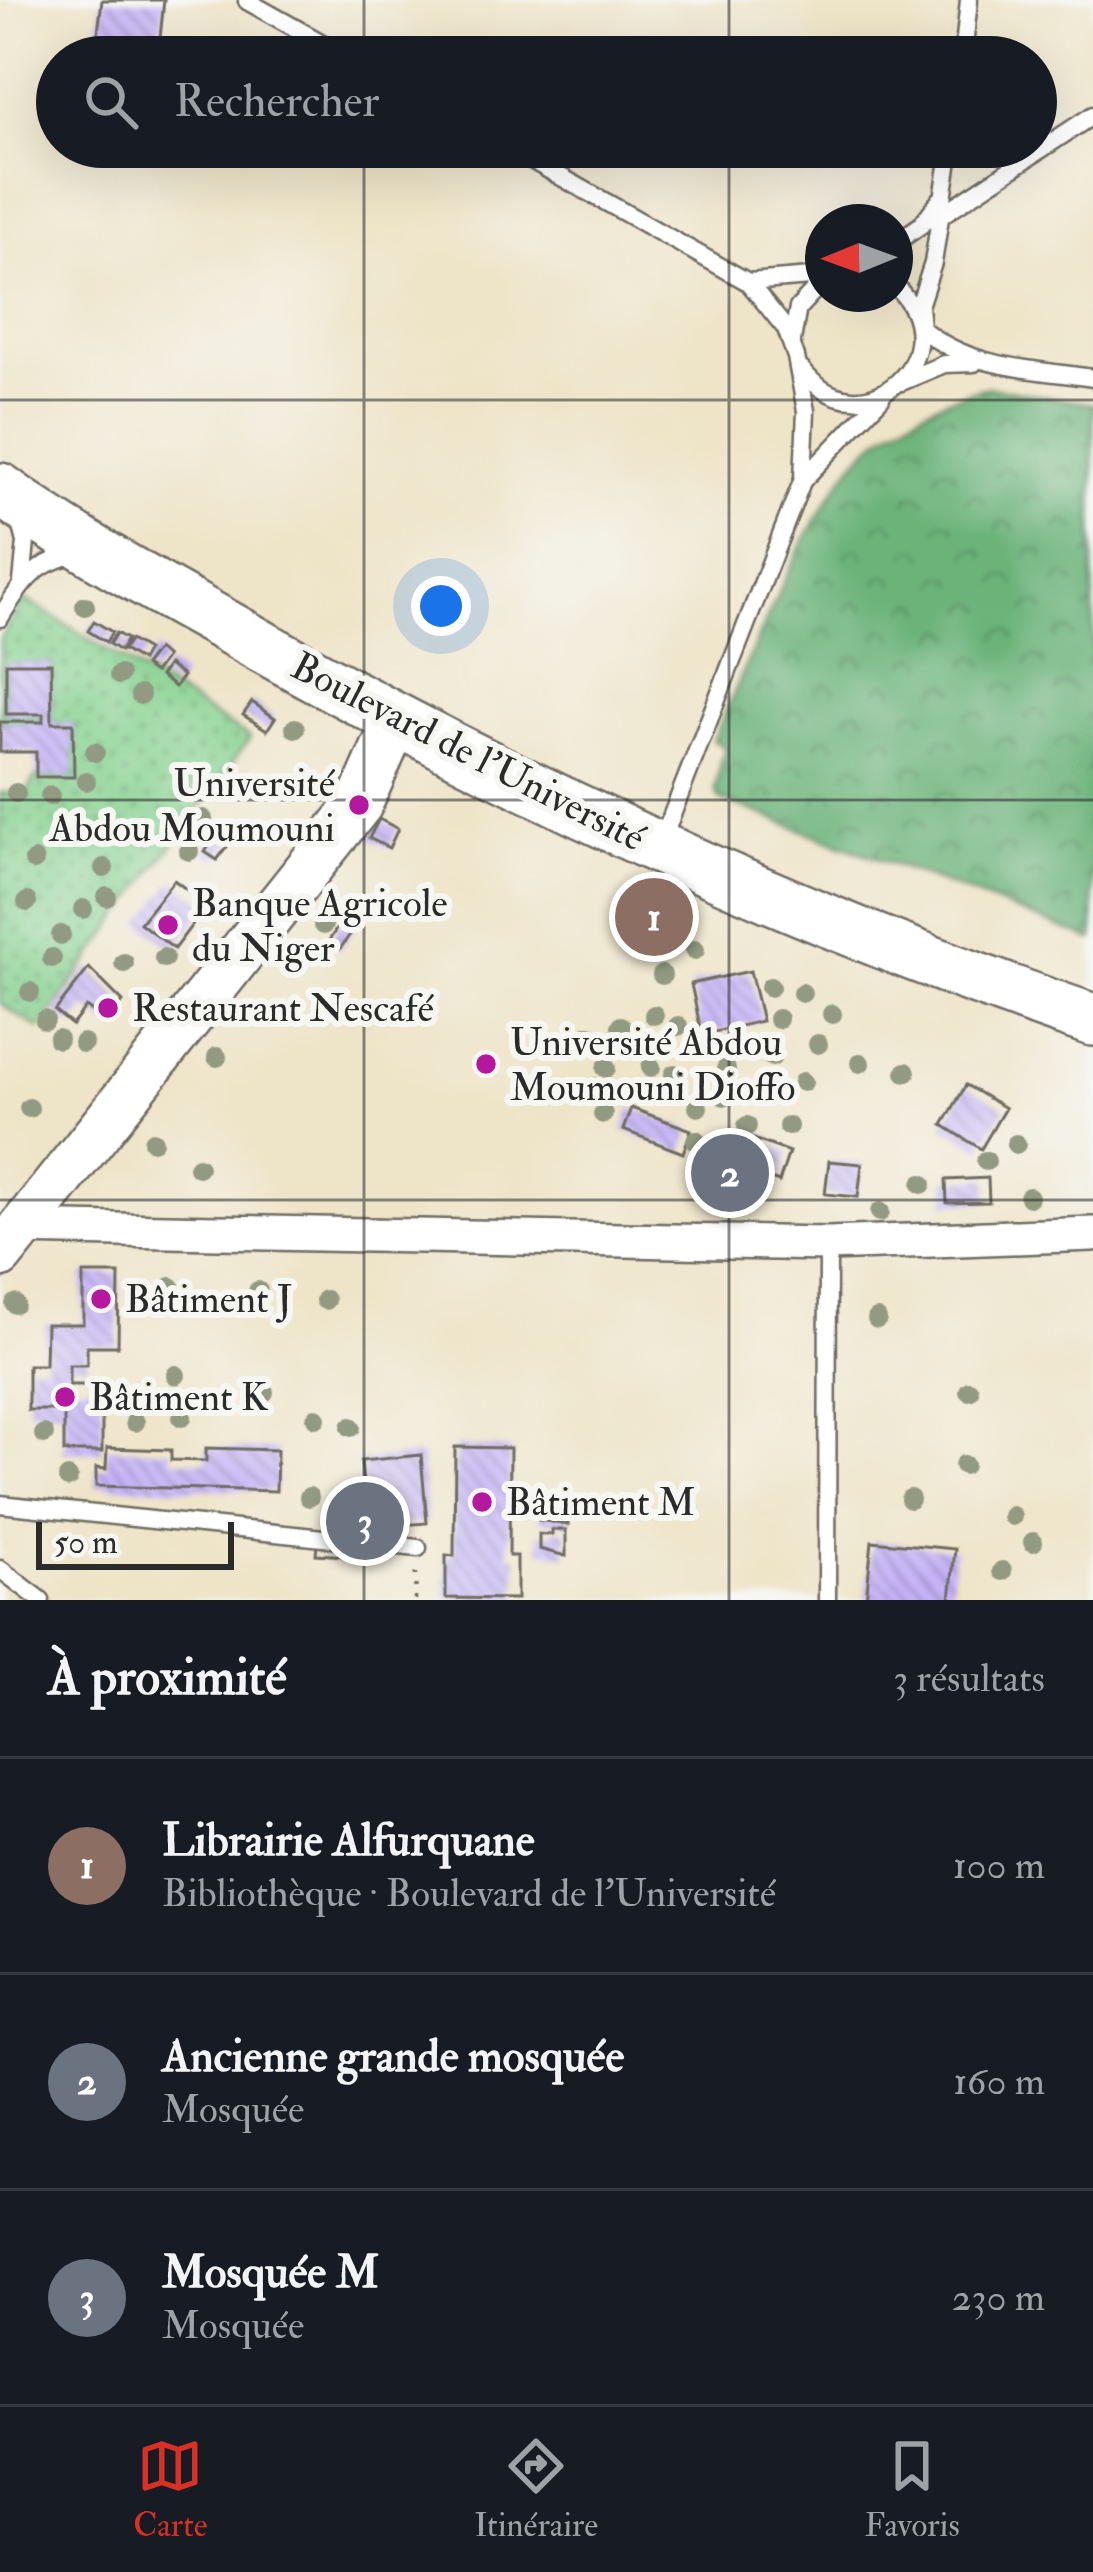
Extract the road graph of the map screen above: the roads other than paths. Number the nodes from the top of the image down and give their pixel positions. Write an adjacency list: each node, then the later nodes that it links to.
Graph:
1 (969, 0): 4 (lane)
2 (247, 1): 3 (lane)
3 (310, 36)
4 (965, 36)
5 (1093, 115): 6 (lane)
6 (1057, 137)
7 (545, 168): 13 (lane)
8 (947, 168): 10 (lane)
9 (1006, 168): 10 (lane)
10 (940, 208): 11 (lane); 16 (lane)
11 (913, 231)
12 (805, 280): 13 (lane)
13 (748, 282): 17 (lane)
14 (805, 300): 17 (lane)
15 (911, 312): 16 (lane)
16 (918, 323): 18 (lane); 20 (lane)
17 (796, 358): 20 (lane); 21 (lane)
18 (987, 362): 19 (lane); 20 (lane)
19 (1093, 378)
20 (896, 385): 21 (lane)
21 (803, 479): 27 (lane)
22 (3, 492): 23 (main road, Boulevard de l'Université); 24 (lane)
23 (110, 560): 24 (lane); 26 (main road, Boulevard de l'Université)
24 (22, 583): 25 (lane)
25 (0, 618)
26 (396, 721): 27 (main road, Boulevard de l'Université); 29 (street)
27 (658, 849): 28 (main road, Boulevard de l'Université)
28 (1093, 1020)
29 (5, 1233): 31 (street)
30 (1093, 1234): 31 (street)
31 (828, 1244): 36 (lane)
32 (0, 1504): 33 (lane)
33 (418, 1548)
34 (0, 1569): 35 (lane)
35 (40, 1600)
36 (827, 1600)

